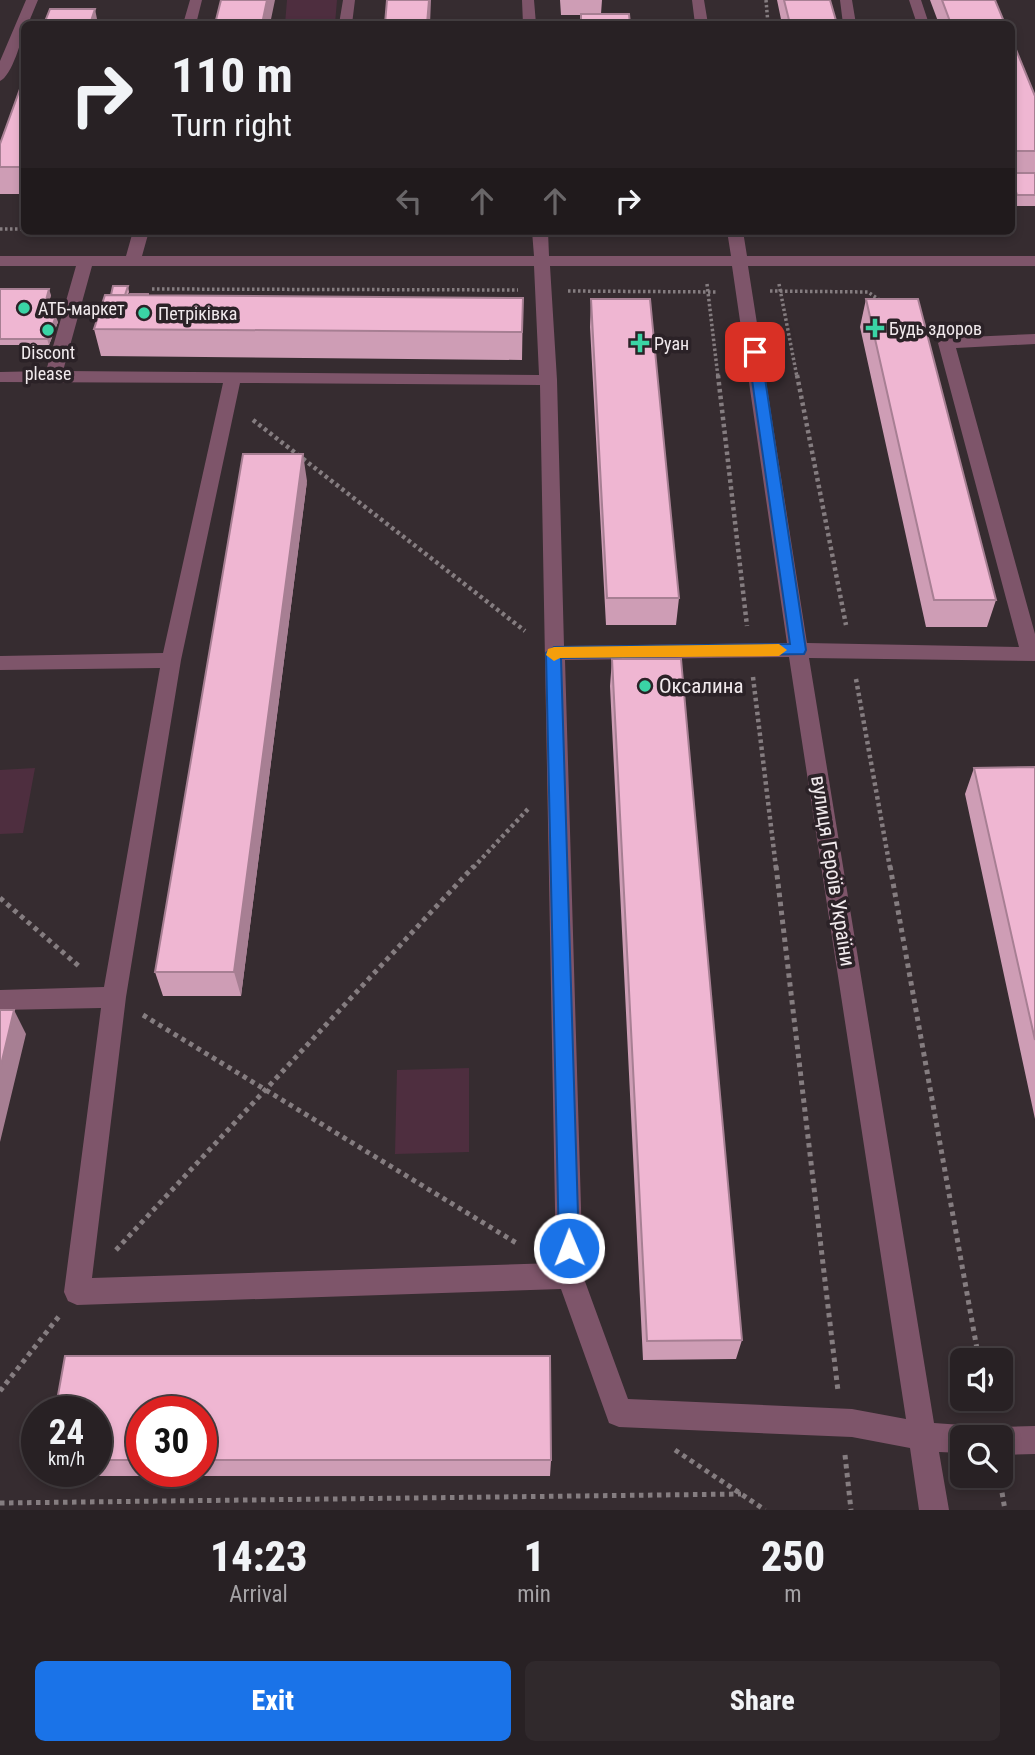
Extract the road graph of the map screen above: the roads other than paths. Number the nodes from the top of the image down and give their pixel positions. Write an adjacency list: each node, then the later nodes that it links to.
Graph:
1 (32, 0): 8 (street)
2 (196, 0): 9 (street)
3 (349, 0): 10 (street)
4 (528, 0): 11 (street)
5 (698, 0): 12 (street)
6 (846, 0): 13 (street)
7 (915, 0): 14 (street)
8 (23, 21)
9 (191, 21)
10 (346, 21)
11 (530, 21)
12 (702, 21)
13 (850, 21)
14 (922, 21)
15 (21, 26): 16 (street)
16 (0, 77)
17 (140, 235): 23 (street)
18 (541, 235): 25 (street)
19 (737, 235): 20 (street, вулиця Героїв України)
20 (741, 259): 24 (street); 25 (street); 31 (street, вулиця Героїв України)
21 (0, 261): 22 (street)
22 (85, 261): 23 (street); 27 (street)
23 (133, 261): 25 (street)
24 (1035, 261)
25 (544, 262): 30 (street)
26 (1035, 339): 33 (street)
27 (53, 376): 28 (street); 29 (street)
28 (0, 377)
29 (232, 379): 30 (street); 34 (street)
30 (548, 380): 32 (street)
31 (798, 650): 32 (street); 33 (street); 39 (street, вулиця Героїв України)
32 (554, 653): 38 (street)
33 (1033, 655)
34 (171, 660): 35 (street); 36 (street)
35 (0, 663)
36 (114, 997): 37 (street); 38 (street)
37 (0, 1000)
38 (570, 1276): 39 (street)
39 (924, 1437): 40 (street); 43 (street, вулиця Героїв України)
40 (950, 1438)
41 (1035, 1440): 42 (street)
42 (1013, 1441)
43 (934, 1510)

